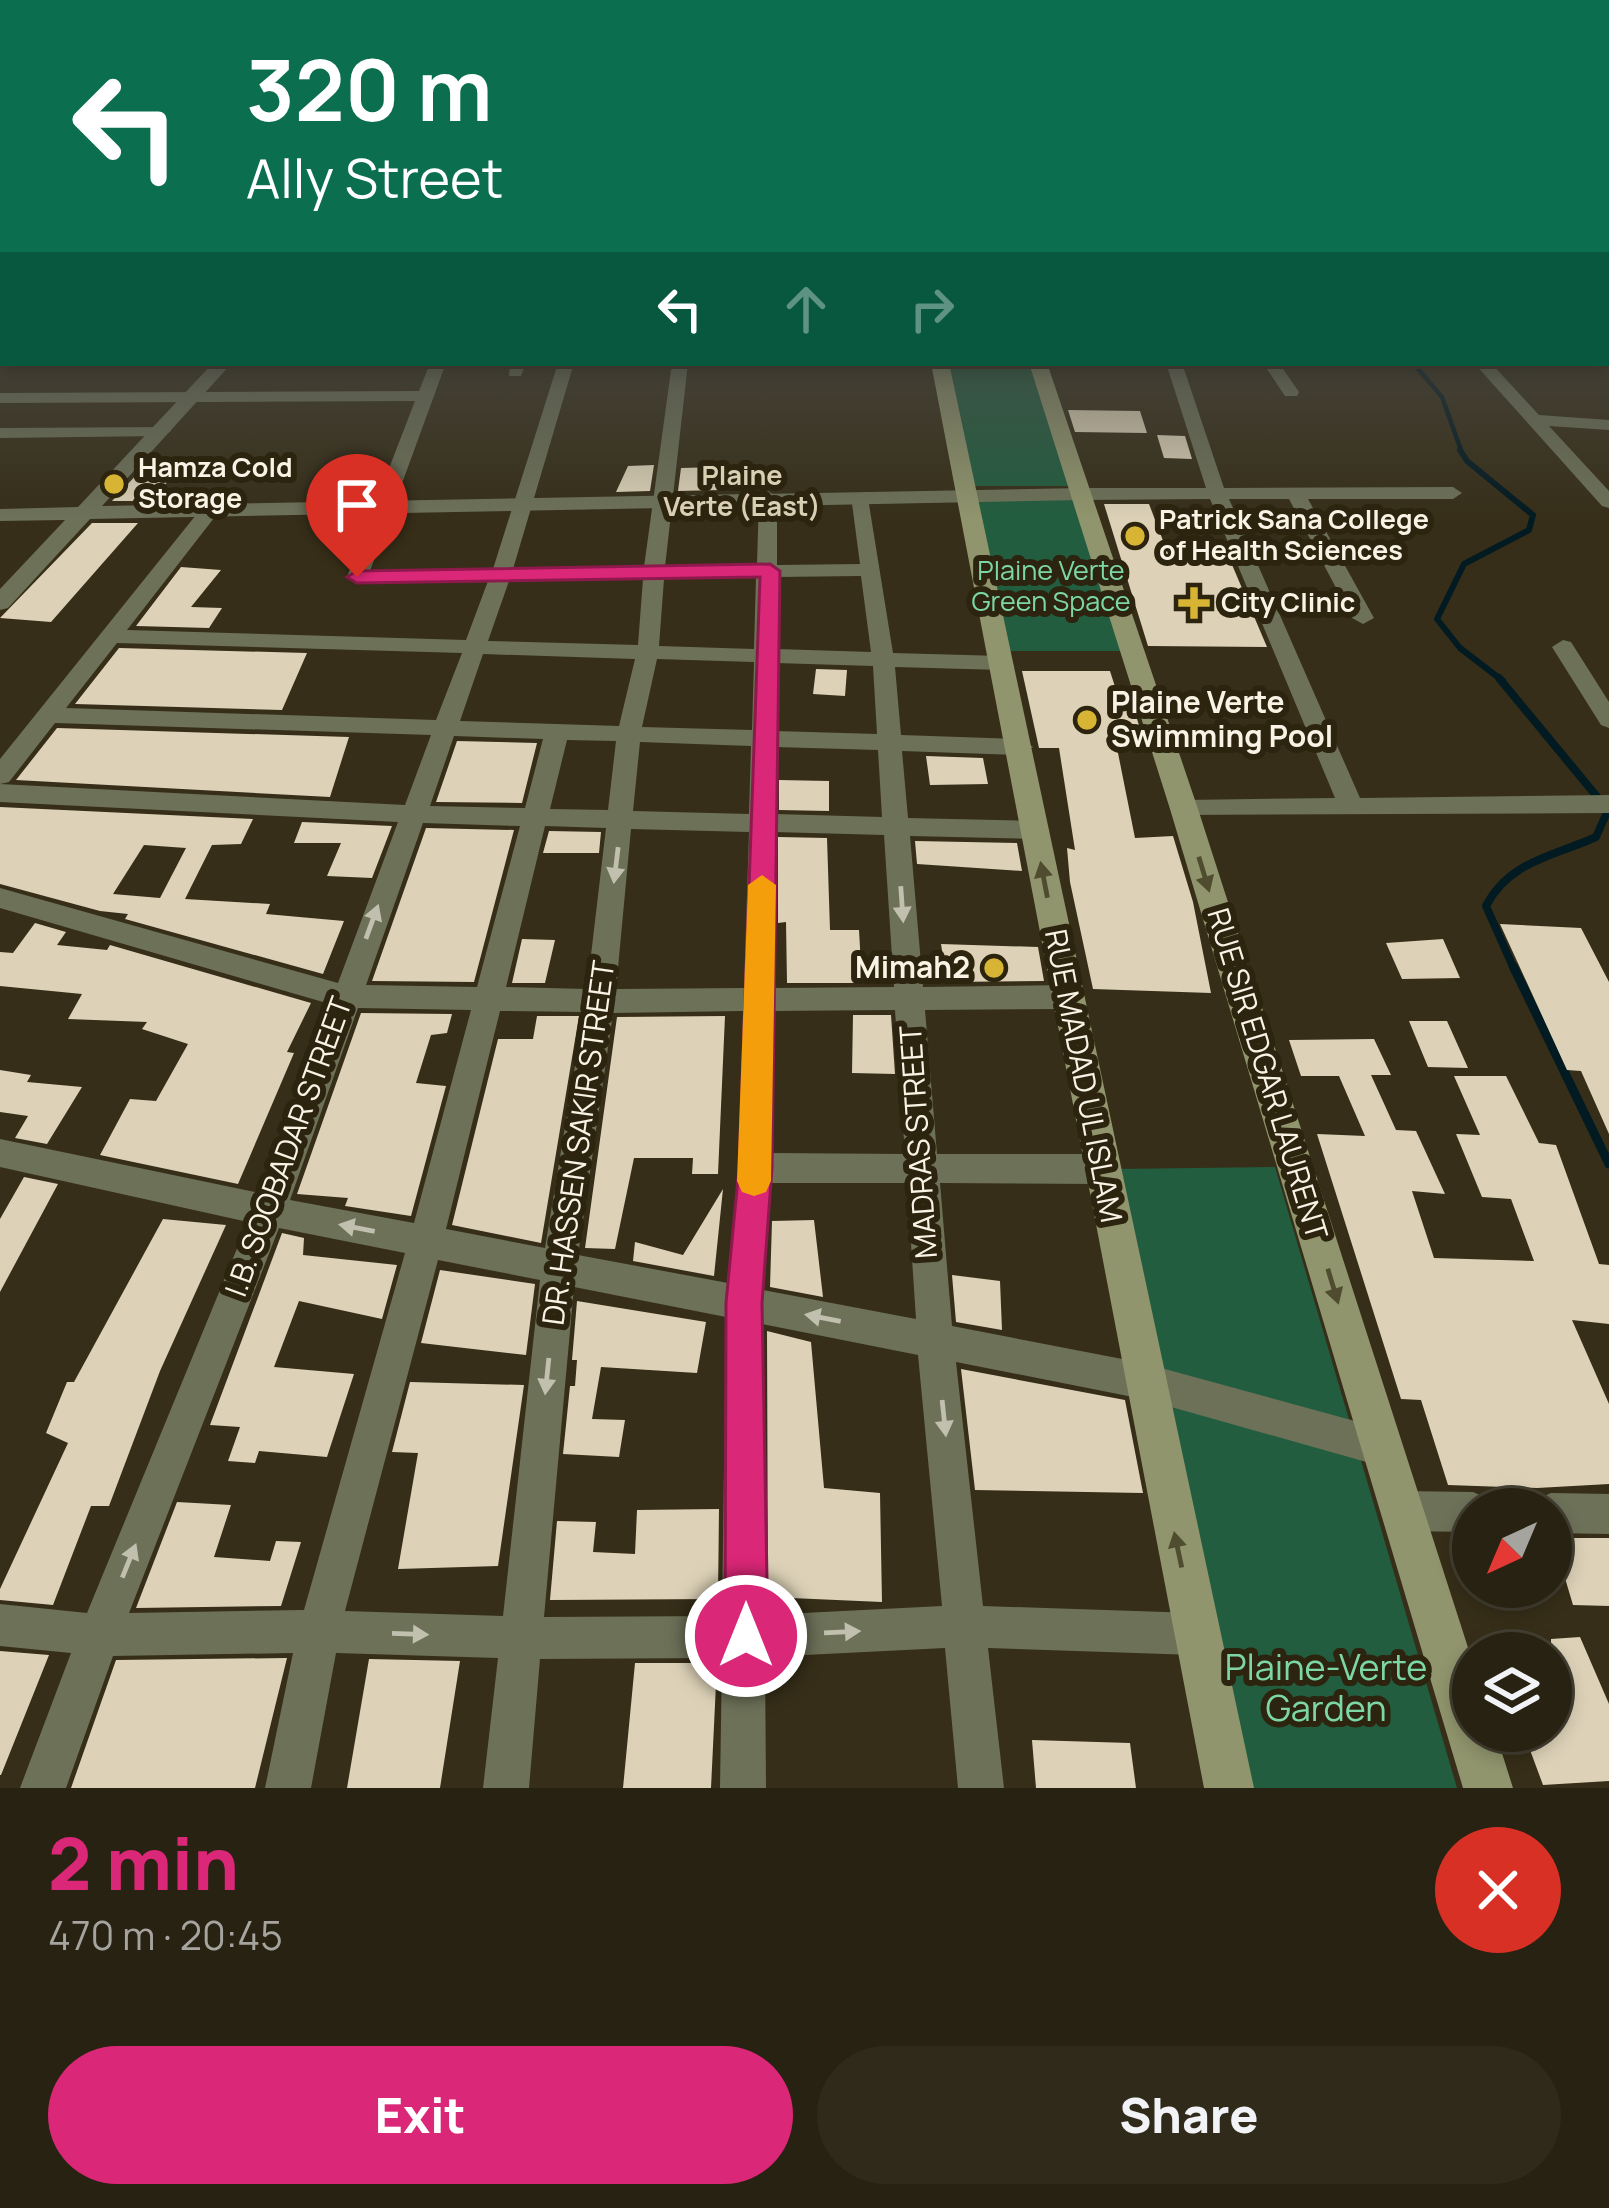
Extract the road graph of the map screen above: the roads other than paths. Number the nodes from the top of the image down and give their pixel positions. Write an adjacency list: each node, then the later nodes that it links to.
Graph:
1 (220, 366): 12 (street)
2 (437, 366): 11 (street)
3 (565, 366): 26 (street, I.B. SOOBADAR STREET)
4 (680, 366): 25 (street, DR. HASSEN SAKIR STREET)
5 (941, 366): 19 (main road, RUE MADAD UL ISLAM)
6 (1039, 366): 20 (main road, RUE SIR EDGAR LAURENT)
7 (1175, 366): 21 (street)
8 (1273, 366): 10 (street)
9 (1485, 366): 14 (street)
10 (1291, 392)
11 (426, 396): 12 (street); 28 (street)
12 (192, 397): 13 (street); 16 (street)
13 (0, 398)
14 (1535, 420): 15 (street); 27 (street)
15 (1609, 424)
16 (162, 430): 17 (street); 30 (street)
17 (0, 433)
18 (1453, 493): 22 (street)
19 (965, 494): 20 (street); 23 (street); 44 (main road, RUE MADAD UL ISLAM)
20 (1082, 494): 21 (street); 57 (main road, RUE SIR EDGAR LAURENT)
21 (1217, 494): 22 (street); 56 (street)
22 (1296, 494): 37 (street)
23 (860, 496): 24 (street); 32 (street, MADRAS STREET)
24 (768, 497): 25 (street); 33 (street)
25 (660, 499): 26 (street); 34 (street, DR. HASSEN SAKIR STREET)
26 (522, 502): 28 (street); 35 (street, I.B. SOOBADAR STREET)
27 (1609, 502)
28 (386, 505): 29 (street); 35 (street)
29 (211, 509): 30 (street); 38 (street)
30 (88, 513): 31 (street); 36 (street)
31 (0, 515)
32 (870, 570): 33 (street); 43 (street, MADRAS STREET)
33 (770, 571): 34 (street); 42 (street)
34 (652, 575): 35 (street); 41 (street, DR. HASSEN SAKIR STREET)
35 (500, 578): 39 (street, I.B. SOOBADAR STREET)
36 (0, 604)
37 (1363, 618)
38 (112, 636): 39 (street); 45 (street)
39 (475, 647): 41 (street); 47 (street, I.B. SOOBADAR STREET)
40 (1563, 647): 46 (street)
41 (648, 651): 42 (street); 49 (street, DR. HASSEN SAKIR STREET)
42 (768, 654): 43 (street); 50 (street)
43 (884, 657): 44 (street); 51 (street, MADRAS STREET)
44 (1002, 663): 52 (main road, RUE MADAD UL ISLAM)
45 (52, 715): 47 (street); 53 (street)
46 (1609, 720)
47 (445, 727): 48 (street); 58 (street, I.B. SOOBADAR STREET)
48 (557, 731): 49 (street); 59 (street)
49 (629, 733): 50 (street); 60 (street, DR. HASSEN SAKIR STREET)
50 (765, 738): 51 (street); 61 (street)
51 (891, 742): 52 (street); 62 (street, MADRAS STREET)
52 (1021, 747): 63 (main road, RUE MADAD UL ISLAM)
53 (0, 776)
54 (0, 793): 58 (street)
55 (1609, 804): 56 (street)
56 (1351, 807): 57 (street)
57 (1184, 809): 81 (main road, RUE SIR EDGAR LAURENT, one-way to 81)
58 (412, 814): 59 (street); 65 (street, I.B. SOOBADAR STREET, one-way to 58)
59 (536, 818): 60 (street); 68 (street)
60 (622, 819): 61 (street); 70 (street, DR. HASSEN SAKIR STREET, one-way to 70)
61 (764, 823): 62 (street); 69 (street)
62 (896, 826): 63 (street); 66 (street, MADRAS STREET, one-way to 66)
63 (1034, 830): 67 (main road, RUE MADAD UL ISLAM, one-way to 63)
64 (0, 898): 65 (street)
65 (344, 996): 68 (street); 75 (street, I.B. SOOBADAR STREET)
66 (908, 996): 67 (street); 69 (street); 72 (street, MADRAS STREET)
67 (1067, 997): 74 (main road, RUE MADAD UL ISLAM)
68 (489, 999): 70 (street); 76 (street)
69 (758, 1000): 70 (street); 73 (street)
70 (600, 1001): 77 (street, DR. HASSEN SAKIR STREET)
71 (0, 1153): 75 (street)
72 (921, 1166): 73 (street); 74 (street); 79 (street, MADRAS STREET)
73 (755, 1168): 78 (street)
74 (1101, 1169): 80 (main road, RUE MADAD UL ISLAM)
75 (269, 1211): 76 (street, one-way to 75); 89 (street, I.B. SOOBADAR STREET, one-way to 75)
76 (426, 1241): 77 (street); 88 (street)
77 (559, 1267): 78 (street); 92 (street, DR. HASSEN SAKIR STREET, one-way to 92)
78 (744, 1303): 79 (street, one-way to 78); 91 (street)
79 (935, 1339): 80 (street); 87 (street, MADRAS STREET, one-way to 87)
80 (1144, 1381): 81 (street); 90 (main road, RUE MADAD UL ISLAM, one-way to 80)
81 (1384, 1448): 82 (main road, RUE SIR EDGAR LAURENT)
82 (1401, 1511): 83 (street); 99 (main road, RUE SIR EDGAR LAURENT)
83 (1452, 1512)
84 (1572, 1514): 85 (street)
85 (1609, 1514)
86 (0, 1625): 89 (street)
87 (967, 1626): 90 (street); 91 (street, one-way to 87); 97 (street, MADRAS STREET)
88 (319, 1631): 89 (street); 92 (street, one-way to 92); 94 (street)
89 (99, 1634): 93 (street, I.B. SOOBADAR STREET)
90 (1195, 1634): 98 (main road, RUE MADAD UL ISLAM)
91 (746, 1636): 92 (street); 96 (street)
92 (519, 1638): 95 (street, DR. HASSEN SAKIR STREET)
93 (43, 1788)
94 (288, 1788)
95 (506, 1788)
96 (743, 1788)
97 (981, 1788)
98 (1229, 1788)
99 (1488, 1788)

